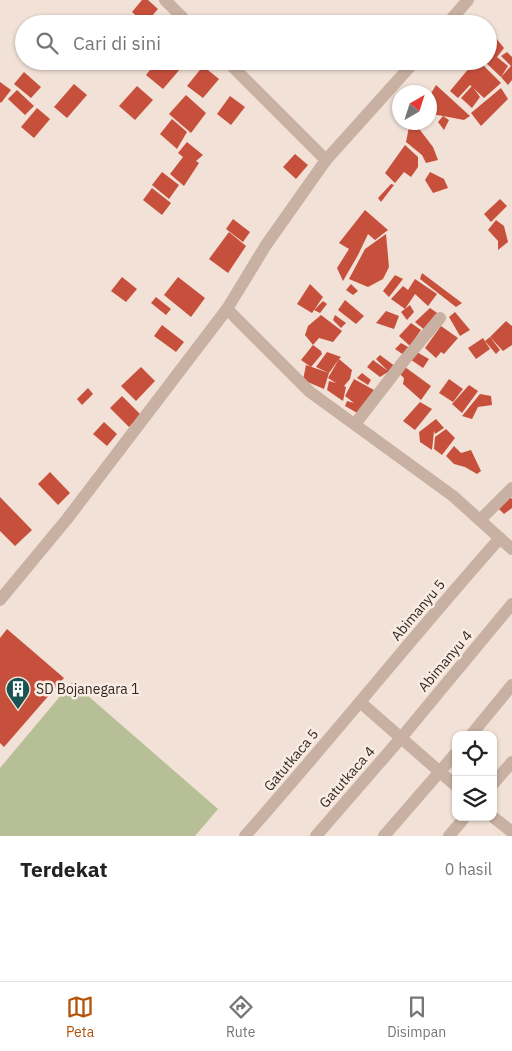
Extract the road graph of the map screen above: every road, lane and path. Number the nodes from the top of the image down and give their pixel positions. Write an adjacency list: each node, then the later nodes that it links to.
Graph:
1 (165, 0): 3 (street)
2 (468, 0): 4 (street)
3 (180, 15)
4 (455, 15)
5 (235, 70): 7 (street)
6 (407, 70): 7 (street)
7 (326, 160): 8 (street)
8 (227, 309): 10 (street); 15 (street)
9 (440, 318): 10 (street)
10 (355, 424): 12 (street)
11 (512, 488): 12 (street)
12 (480, 520): 13 (street)
13 (500, 538): 14 (street); 18 (street, Abimanyu 5)
14 (512, 549)
15 (0, 600)
16 (512, 604): 20 (street, Abimanyu 4)
17 (512, 685): 19 (street)
18 (360, 702): 20 (street); 29 (street, Gatutkaca 5)
19 (473, 731)
20 (401, 738): 23 (street); 30 (street, Gatutkaca 4)
21 (452, 757): 23 (street)
22 (512, 762): 24 (street)
23 (440, 772): 25 (street); 31 (street)
24 (497, 779)
25 (452, 782)
26 (497, 820): 28 (street)
27 (462, 821): 32 (street)
28 (512, 832)
29 (245, 836)
30 (316, 836)
31 (384, 836)
32 (449, 836)

